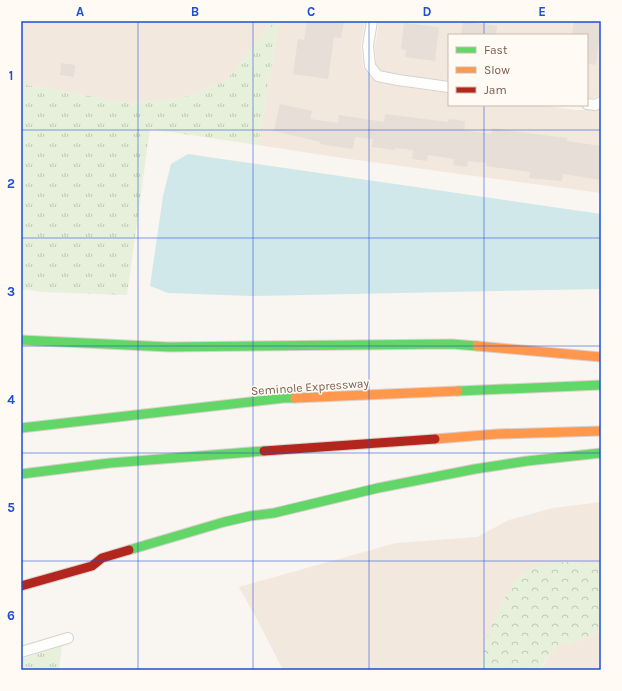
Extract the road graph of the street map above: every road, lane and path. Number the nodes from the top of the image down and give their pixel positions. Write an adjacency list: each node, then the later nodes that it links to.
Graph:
1 (372, 21): 2 (street)
2 (448, 87)
3 (601, 102): 4 (street)
4 (588, 104)
5 (21, 340): 6 (highway)
6 (601, 357)
7 (601, 385): 8 (highway, Seminole Expressway)
8 (21, 428)
9 (601, 431): 11 (highway)
10 (601, 453): 12 (highway)
11 (21, 474)
12 (274, 513): 13 (highway); 15 (highway)
13 (251, 525)
14 (110, 565): 15 (highway)
15 (92, 566): 16 (highway)
16 (21, 586)
17 (68, 638): 18 (street)
18 (21, 652)

